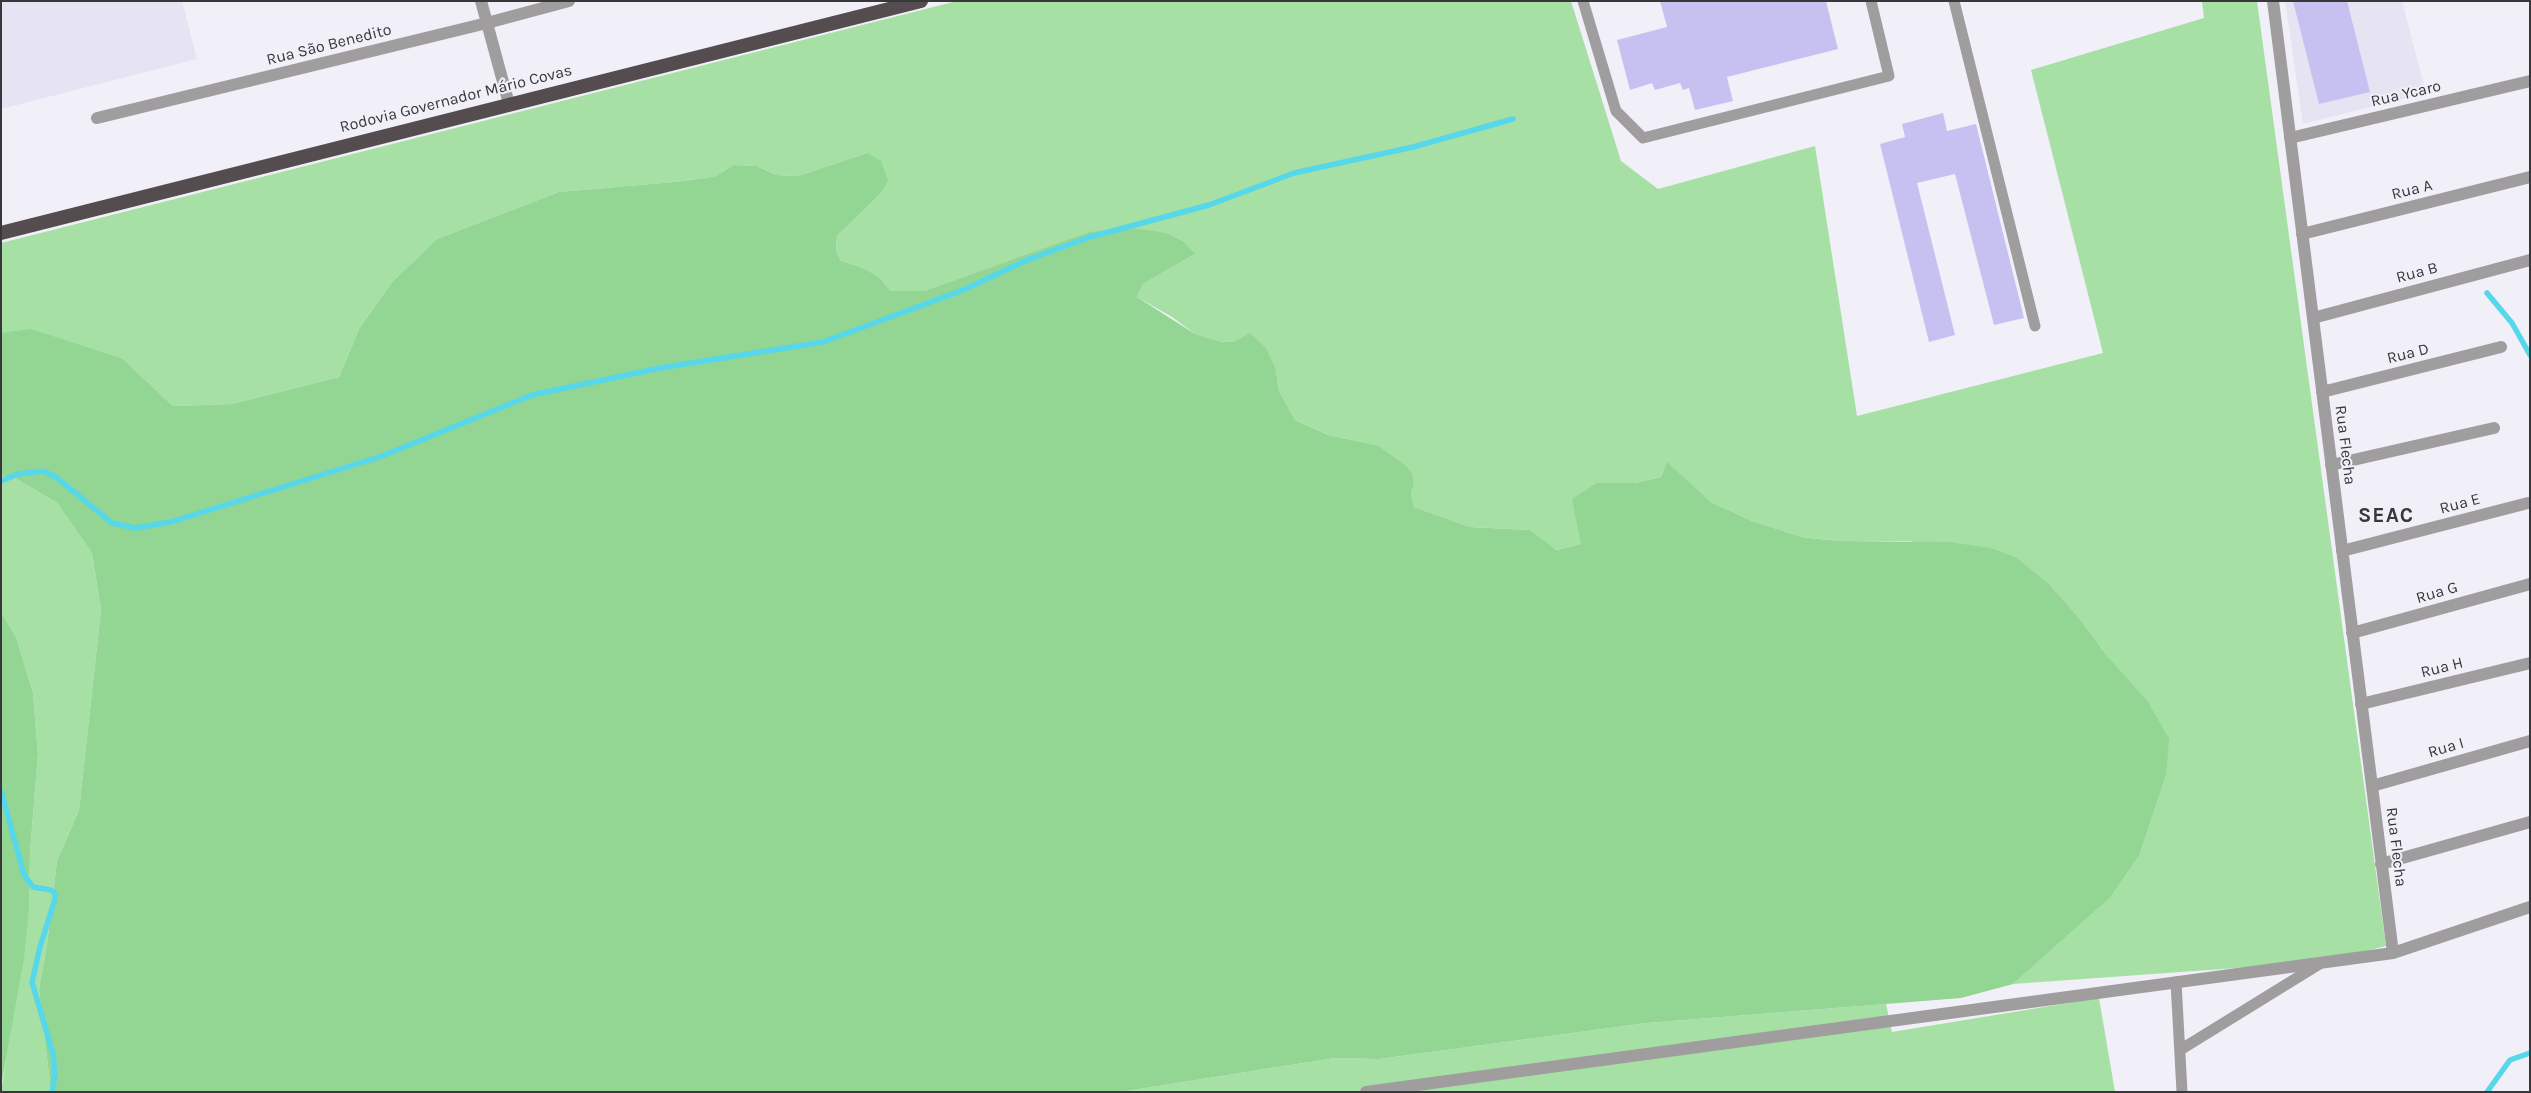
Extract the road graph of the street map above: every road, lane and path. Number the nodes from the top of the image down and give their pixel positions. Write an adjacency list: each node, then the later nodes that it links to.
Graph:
1 (481, 1): 8 (street)
2 (568, 1): 8 (street, Rua São Benedito)
3 (921, 1): 10 (highway, Rodovia Governador Mário Covas)
4 (1583, 1): 5 (lane)
5 (1872, 1)
6 (1954, 1): 18 (lane)
7 (2273, 1): 12 (street, Rua Flecha)
8 (487, 23): 10 (street); 11 (street, Rua São Benedito)
9 (2530, 81): 12 (street, Rua Ycaro)
10 (508, 104): 14 (highway, Rodovia Governador Mário Covas)
11 (98, 118)
12 (2290, 138): 15 (street, Rua Flecha)
13 (2530, 177): 15 (street, Rua A)
14 (1, 233)
15 (2302, 234): 17 (street, Rua Flecha)
16 (2530, 260): 17 (street, Rua B)
17 (2313, 318): 20 (street, Rua Flecha)
18 (2035, 326)
19 (2501, 347): 20 (street, Rua D)
20 (2322, 392): 22 (street, Rua Flecha)
21 (2494, 428): 22 (street)
22 (2331, 465): 24 (street, Rua Flecha)
23 (2528, 503): 24 (street, Rua E)
24 (2342, 551): 26 (street, Rua Flecha)
25 (2530, 584): 26 (street, Rua G)
26 (2352, 633): 28 (street, Rua Flecha)
27 (2530, 663): 28 (street, Rua H)
28 (2361, 704): 30 (street, Rua Flecha)
29 (2530, 741): 30 (street, Rua I)
30 (2372, 786): 32 (street, Rua Flecha)
31 (2530, 822): 32 (street)
32 (2381, 864): 34 (street, Rua Flecha)
33 (2530, 907): 34 (street)
34 (2393, 952): 35 (street)
35 (2322, 962): 36 (street); 37 (lane)
36 (2176, 982): 37 (lane); 38 (street)
37 (2180, 1050): 39 (lane)
38 (1366, 1092)
39 (2182, 1092)

